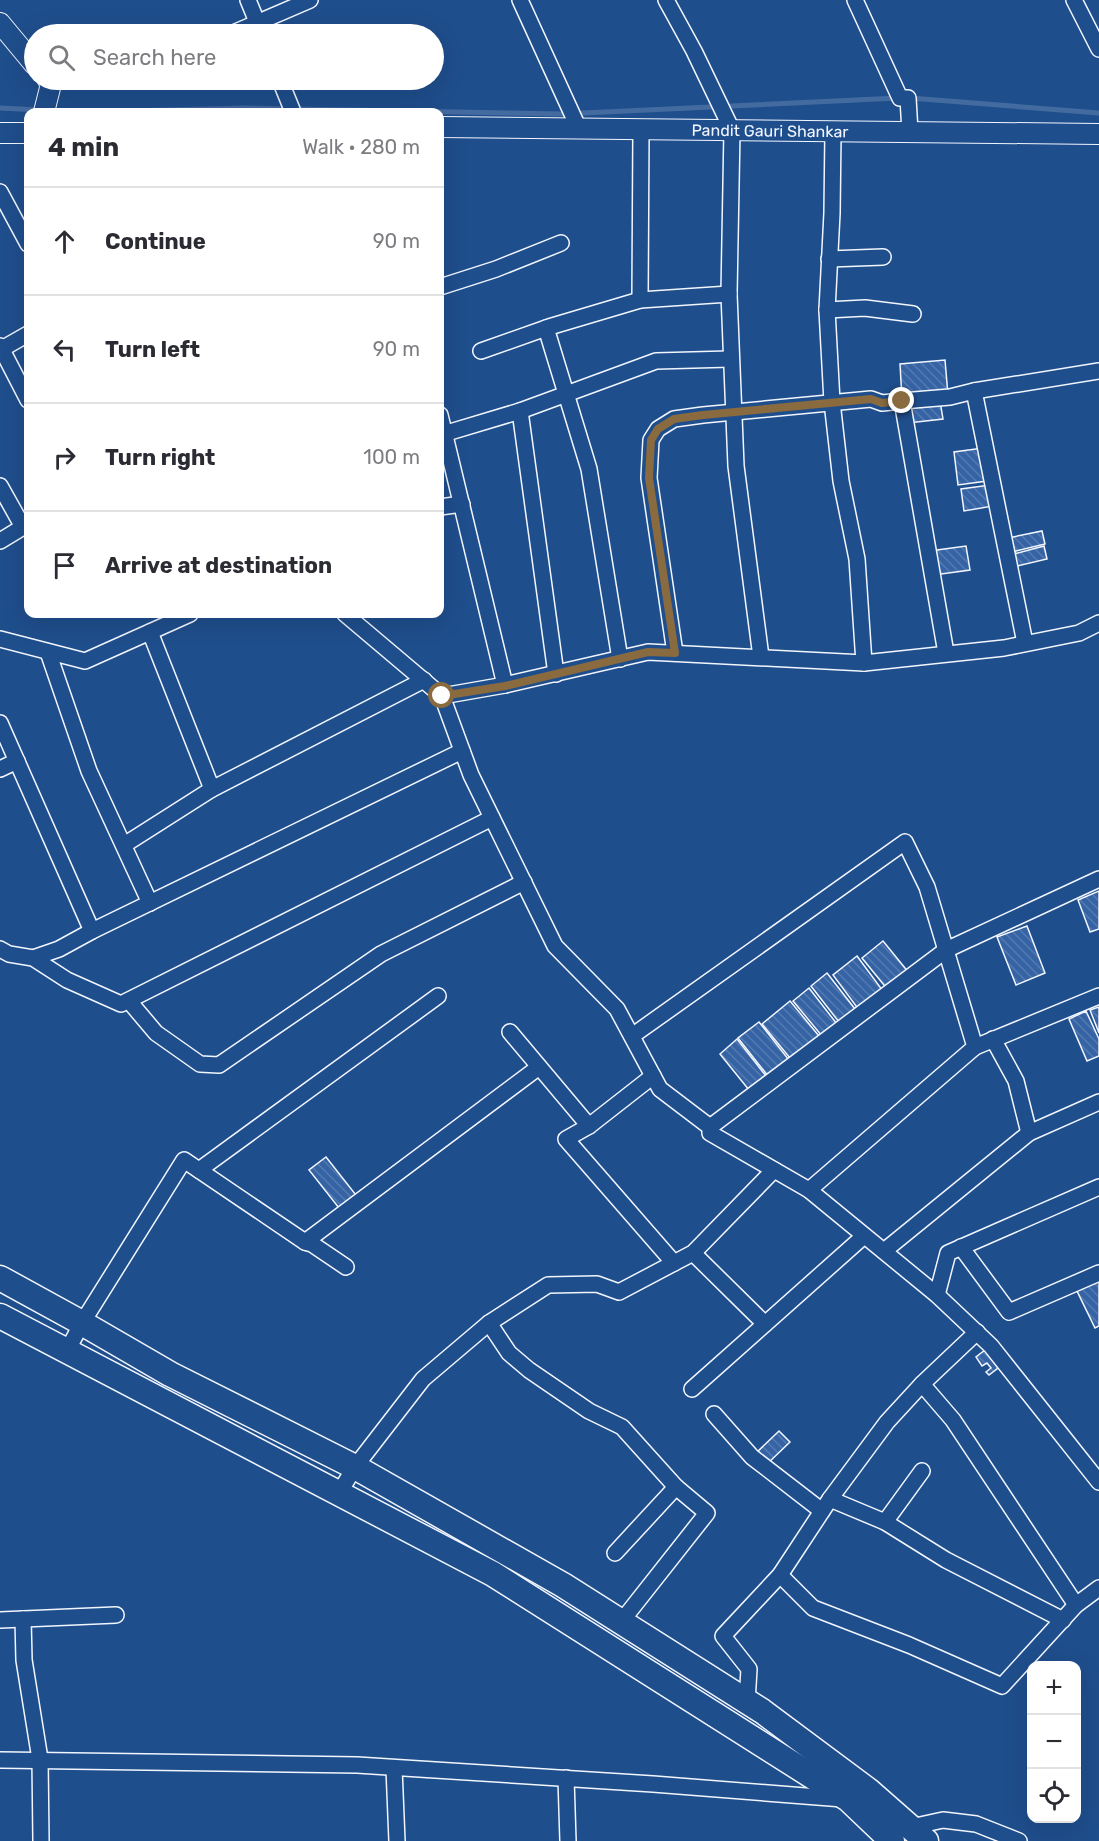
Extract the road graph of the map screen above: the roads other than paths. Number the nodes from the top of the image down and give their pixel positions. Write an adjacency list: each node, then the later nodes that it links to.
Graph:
1 (248, 0): 8 (street)
2 (310, 0): 9 (street)
3 (666, 0): 19 (street)
4 (855, 0): 21 (street)
5 (1074, 0): 10 (street)
6 (525, 2): 17 (street)
7 (0, 22): 11 (street)
8 (258, 24)
9 (267, 24)
10 (1099, 49)
11 (24, 52)
12 (48, 90): 14 (street)
13 (284, 90): 15 (street)
14 (45, 108)
15 (291, 108)
16 (444, 127): 17 (street, Pandit Gauri Shankar)
17 (579, 129): 18 (street, Pandit Gauri Shankar)
18 (641, 129): 19 (street, Pandit Gauri Shankar); 32 (street)
19 (732, 130): 20 (street, Pandit Gauri Shankar); 31 (street)
20 (833, 132): 21 (street, Pandit Gauri Shankar); 29 (street)
21 (910, 132): 24 (street, Pandit Gauri Shankar)
22 (0, 133): 23 (street)
23 (24, 133)
24 (1099, 135)
25 (0, 192): 26 (street)
26 (24, 237)
27 (561, 243): 30 (street)
28 (883, 257): 29 (street)
29 (829, 258): 33 (street)
30 (444, 286)
31 (729, 294): 32 (street); 39 (street)
32 (640, 300): 35 (street)
33 (827, 310): 34 (street); 45 (street)
34 (913, 314)
35 (546, 328): 38 (street); 43 (street)
36 (24, 336): 37 (street)
37 (1, 348): 42 (street)
38 (481, 351)
39 (730, 359): 43 (street); 47 (street)
40 (1099, 371): 41 (street)
41 (974, 391): 44 (street); 61 (street)
42 (24, 392)
43 (565, 394): 46 (street); 66 (street)
44 (902, 401): 45 (street); 64 (street)
45 (832, 402): 47 (street); 67 (street)
46 (520, 411): 48 (street); 68 (street)
47 (733, 411): 63 (street); 65 (street)
48 (444, 433)
49 (444, 444): 51 (street)
50 (0, 486): 53 (street)
51 (462, 504): 52 (street); 70 (street)
52 (444, 506)
53 (24, 522)
54 (24, 526): 55 (street)
55 (0, 541)
56 (181, 618): 59 (street)
57 (350, 618): 69 (street)
58 (1099, 623): 61 (street)
59 (150, 632): 62 (street); 76 (street)
60 (0, 639): 62 (street)
61 (1025, 643): 64 (street)
62 (48, 652): 78 (street)
63 (675, 653): 65 (street); 66 (street)
64 (946, 653): 67 (street)
65 (761, 657): 67 (street)
66 (620, 659): 68 (street)
67 (864, 663)
68 (556, 674): 70 (street)
69 (424, 680): 71 (street); 76 (street)
70 (505, 686): 71 (street)
71 (442, 696): 73 (street)
72 (0, 723): 74 (street)
73 (462, 751): 77 (street); 81 (street)
74 (17, 761): 75 (street); 82 (street)
75 (0, 769)
76 (212, 789): 78 (street)
77 (492, 818): 80 (street); 88 (street)
78 (123, 846): 81 (street)
79 (1099, 879): 84 (street)
80 (524, 882): 88 (street); 90 (street)
81 (150, 903): 82 (street)
82 (92, 931): 85 (street)
83 (0, 949): 85 (street)
84 (946, 950): 90 (street); 92 (street); 97 (street)
85 (33, 958): 88 (street)
86 (438, 996): 99 (street)
87 (1099, 996): 91 (street)
88 (129, 1001)
89 (510, 1032): 93 (street)
90 (632, 1036): 94 (street)
91 (993, 1039): 92 (street); 98 (street)
92 (975, 1047): 102 (street)
93 (539, 1067): 96 (street); 104 (street)
94 (653, 1076): 96 (street); 97 (street)
95 (1099, 1102): 98 (street)
96 (589, 1126): 108 (street)
97 (710, 1127): 100 (street)
98 (1029, 1133): 106 (street)
99 (199, 1170): 104 (street); 114 (street)
100 (774, 1170): 102 (street); 107 (street)
101 (1099, 1187): 105 (street)
102 (809, 1190): 103 (street)
103 (864, 1236): 106 (street); 116 (street)
104 (305, 1242): 109 (street)
105 (961, 1247): 110 (street); 112 (street)
106 (884, 1251): 112 (street)
107 (693, 1253): 108 (street); 116 (street)
108 (674, 1263): 115 (street)
109 (346, 1267)
110 (1099, 1273)
111 (0, 1278): 114 (main road)
112 (937, 1295): 117 (street)
113 (0, 1316): 118 (main road)
114 (82, 1323): 118 (street); 122 (main road)
115 (489, 1323): 122 (street); 125 (street)
116 (765, 1324): 120 (street)
117 (977, 1332): 119 (street); 124 (street)
118 (67, 1351): 126 (main road)
119 (922, 1384): 127 (street); 132 (street)
120 (692, 1389)
121 (714, 1414): 127 (street)
122 (355, 1467): 126 (street); 137 (main road)
123 (922, 1471): 128 (street)
124 (1099, 1482)
125 (676, 1487): 129 (street); 137 (street)
126 (339, 1493): 138 (main road)
127 (826, 1504): 128 (street); 130 (street)
128 (885, 1522): 136 (street)
129 (615, 1553)
130 (780, 1575): 136 (street); 139 (street)
131 (1099, 1588): 132 (street)
132 (1076, 1605): 136 (street)
133 (116, 1616): 134 (street)
134 (23, 1619): 135 (street); 140 (street)
135 (0, 1620)
136 (1063, 1620)
137 (629, 1627): 138 (main road); 139 (main road)
138 (623, 1657): 144 (main road)
139 (747, 1702): 144 (main road)
140 (40, 1759): 141 (street); 142 (street); 146 (street)
141 (0, 1760)
142 (394, 1768): 143 (street); 147 (street)
143 (566, 1778): 144 (street); 148 (street)
144 (858, 1794): 145 (main road)
145 (907, 1837): 149 (street)
146 (41, 1841)
147 (397, 1841)
148 (568, 1841)
149 (1019, 1841)

